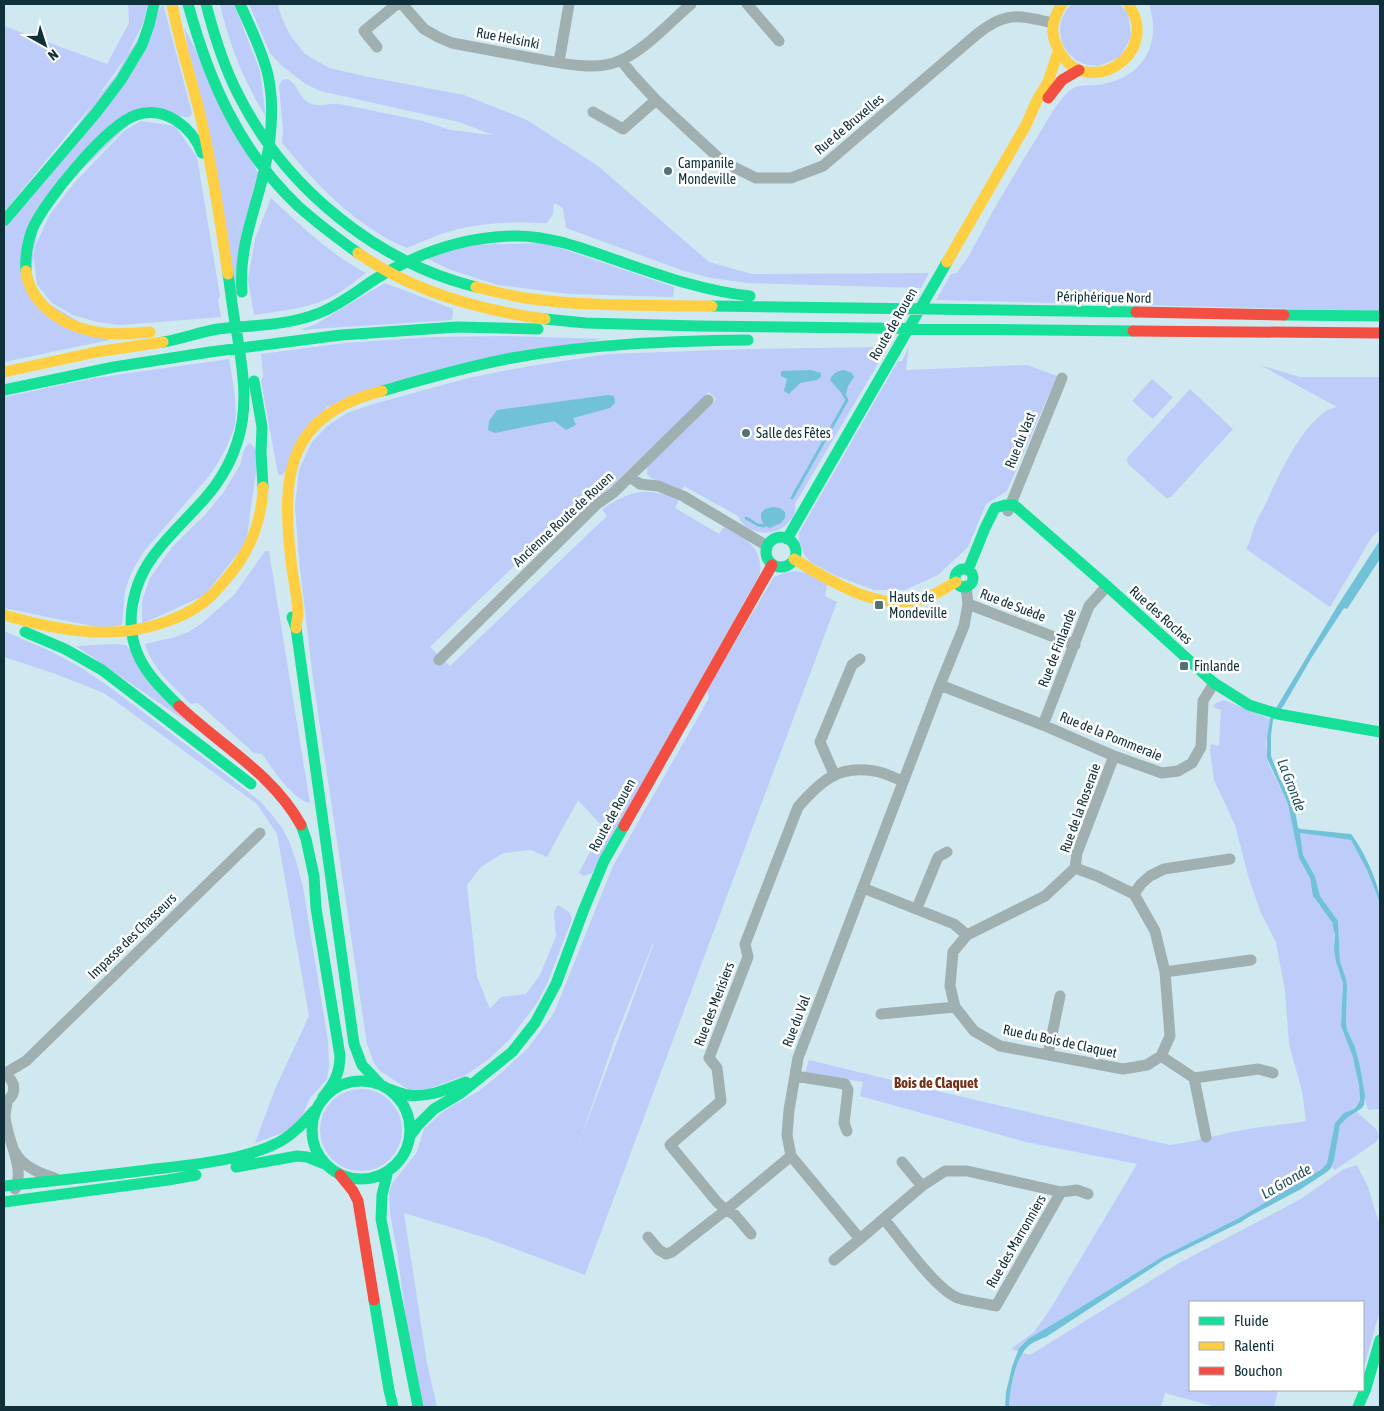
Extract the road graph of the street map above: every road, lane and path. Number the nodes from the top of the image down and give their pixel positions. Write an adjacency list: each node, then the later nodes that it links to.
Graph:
1 (154, 4): 25 (main road)
2 (172, 4): 24 (main road)
3 (188, 4): 29 (main road)
4 (206, 4): 27 (main road, Périphérique Nord)
5 (240, 4): 26 (main road)
6 (397, 4): 16 (street)
7 (402, 4): 19 (street, Rue Helsinki)
8 (569, 4): 19 (street)
9 (691, 4): 18 (street)
10 (747, 4): 15 (street)
11 (1061, 4): 14 (main road)
12 (1128, 4): 13 (main road)
13 (1136, 10): 20 (main road)
14 (1053, 24): 17 (main road); 21 (street, Rue de Bruxelles)
15 (779, 41)
16 (378, 47)
17 (1058, 52): 20 (main road); 23 (main road, Route de Rouen)
18 (622, 60): 19 (street, Rue Helsinki); 21 (street, Rue de Bruxelles)
19 (559, 62)
20 (1079, 70): 23 (main road, Route de Rouen)
21 (656, 100): 22 (street)
22 (593, 112)
23 (1026, 125): 45 (main road, Route de Rouen)
24 (214, 185): 26 (main road); 31 (main road)
25 (4, 221)
26 (240, 298): 37 (main road); 37 (main road)
27 (828, 308): 28 (main road, Périphérique Nord); 31 (main road)
28 (1380, 316)
29 (684, 326): 30 (main road); 38 (main road)
30 (828, 328): 32 (main road); 33 (main road)
31 (207, 331): 35 (main road)
32 (1380, 333)
33 (784, 339)
34 (756, 340): 54 (main road)
35 (4, 372)
36 (1062, 378): 44 (street, Rue du Vast)
37 (249, 380): 40 (main road); 71 (main road)
38 (4, 390)
39 (708, 400): 41 (street, Ancienne Route de Rouen)
40 (262, 433): 42 (main road); 52 (main road)
41 (630, 477): 46 (street); 56 (street, Ancienne Route de Rouen)
42 (273, 487)
43 (276, 507): 54 (main road)
44 (1009, 509): 49 (main road); 50 (main road, Rue des Roches)
45 (787, 539): 46 (main road); 47 (main road)
46 (767, 546): 48 (main road)
47 (794, 559): 48 (main road); 49 (main road)
48 (772, 565): 84 (main road, Route de Rouen)
49 (961, 584): 51 (street, Rue du Val)
50 (1107, 586): 55 (street, Rue de Finlande); 58 (main road, Rue des Roches)
51 (968, 604): 55 (street, Rue de Suède); 59 (street, Rue du Val)
52 (4, 615)
53 (4, 623): 71 (main road)
54 (296, 628): 88 (main road)
55 (1075, 644): 60 (street, Rue de Finlande)
56 (439, 660)
57 (860, 660): 63 (street)
58 (1214, 683): 61 (main road, Rue des Roches); 62 (street, Rue de la Pommeraie)
59 (940, 685): 60 (street, Rue de la Pommeraie); 64 (street, Rue du Val)
60 (1043, 725): 62 (street, Rue de la Pommeraie)
61 (1380, 732)
62 (1114, 756): 68 (street, Rue de la Roseraie)
63 (834, 774): 64 (street, Rue des Merisiers); 107 (street, Rue des Merisiers)
64 (903, 781): 69 (street, Rue du Val)
65 (260, 833): 81 (street, Impasse des Chasseurs)
66 (948, 852): 72 (street)
67 (1230, 859): 70 (street)
68 (1075, 868): 70 (street); 73 (street, Rue de la Roseraie)
69 (862, 888): 72 (street); 85 (street, Rue du Val)
70 (1134, 894): 75 (street)
71 (316, 908): 89 (main road)
72 (917, 908): 73 (street)
73 (966, 935): 77 (street, Rue du Bois de Claquet)
74 (1251, 960): 75 (street)
75 (1165, 972): 80 (street)
76 (1060, 996): 79 (street)
77 (955, 1007): 78 (street); 79 (street, Rue du Bois de Claquet)
78 (881, 1014)
79 (1048, 1054): 80 (street, Rue du Bois de Claquet)
80 (1161, 1056): 86 (street)
81 (26, 1061): 82 (street, Impasse des Chasseurs); 87 (street, Impasse des Chasseurs)
82 (4, 1074): 87 (street)
83 (1273, 1074): 86 (street)
84 (482, 1076): 88 (main road, Route de Rouen); 93 (main road, Route de Rouen)
85 (795, 1076): 92 (street); 96 (street, Rue du Val)
86 (1194, 1078): 94 (street)
87 (14, 1084): 90 (street, Impasse des Chasseurs)
88 (385, 1087): 89 (main road); 93 (main road)
89 (323, 1097): 91 (main road)
90 (6, 1102): 95 (street)
91 (315, 1110): 98 (main road); 101 (main road)
92 (847, 1131)
93 (410, 1136): 99 (main road)
94 (1206, 1137)
95 (12, 1146): 101 (street); 102 (street)
96 (791, 1156): 107 (street); 111 (street)
97 (902, 1162): 103 (street)
98 (325, 1164): 100 (main road); 105 (main road)
99 (388, 1171): 100 (main road); 115 (main road)
100 (340, 1175): 114 (main road)
101 (59, 1180): 102 (main road)
102 (18, 1185): 105 (main road)
103 (922, 1186): 104 (street); 108 (street)
104 (1061, 1192): 106 (street); 108 (street, Rue des Marronniers)
105 (5, 1194)
106 (1088, 1194)
107 (726, 1210): 109 (street); 110 (street)
108 (884, 1219): 111 (street)
109 (751, 1234)
110 (648, 1237)
111 (860, 1239): 112 (street)
112 (834, 1260)
113 (1380, 1340): 116 (main road)
114 (393, 1407)
115 (418, 1407)
116 (1358, 1407)

